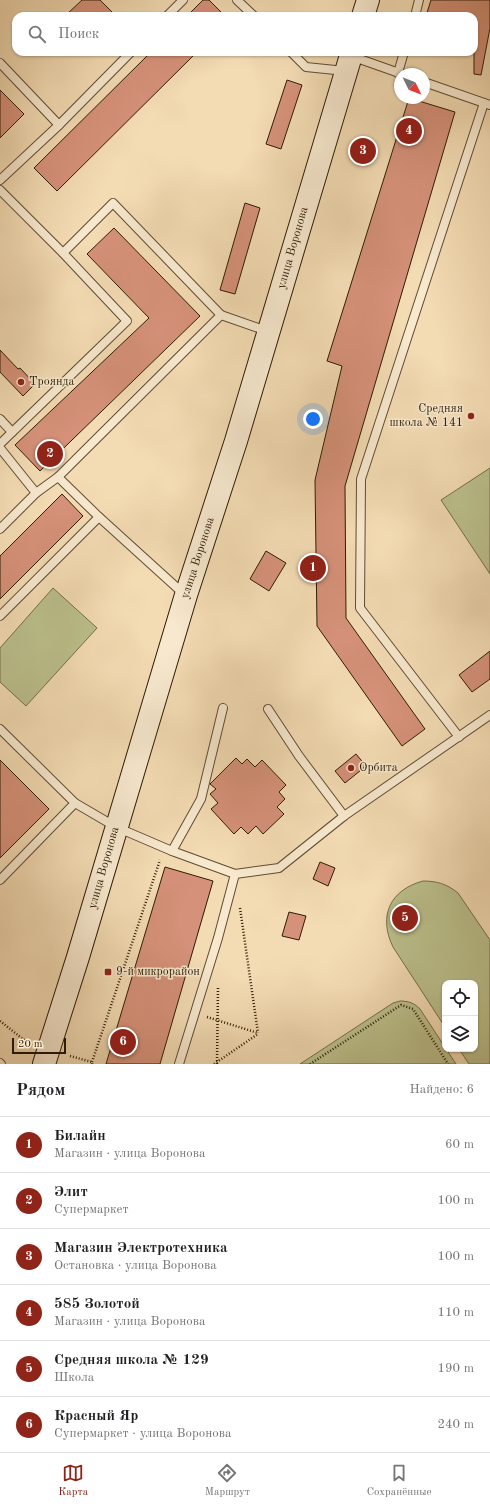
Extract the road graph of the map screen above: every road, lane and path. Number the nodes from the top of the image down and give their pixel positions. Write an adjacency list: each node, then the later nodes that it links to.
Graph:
1 (183, 0): 5 (lane)
2 (237, 0): 6 (lane)
3 (368, 0): 7 (main road)
4 (419, 0): 8 (lane)
5 (171, 12)
6 (250, 12)
7 (364, 12)
8 (415, 12)
9 (127, 56): 18 (lane)
10 (295, 56): 12 (lane)
11 (403, 56): 14 (lane)
12 (350, 60): 15 (lane); 23 (main road, улица Воронова)
13 (0, 62): 18 (lane)
14 (401, 68)
15 (394, 71)
16 (430, 84): 17 (lane)
17 (487, 104): 38 (lane)
18 (59, 125): 19 (lane)
19 (0, 180)
20 (0, 190): 21 (lane)
21 (63, 253): 22 (lane); 25 (lane)
22 (221, 315): 23 (lane); 28 (lane)
23 (269, 332): 32 (main road, улица Воронова)
24 (0, 420): 25 (lane)
25 (12, 432): 26 (lane)
26 (0, 444)
27 (0, 448): 29 (lane)
28 (58, 477): 29 (lane); 30 (lane)
29 (36, 493): 31 (lane)
30 (99, 517): 32 (lane); 33 (lane)
31 (0, 529)
32 (186, 595): 41 (main road, улица Воронова)
33 (0, 616)
34 (224, 708): 42 (lane)
35 (268, 708): 40 (lane)
36 (490, 715): 38 (lane)
37 (0, 729): 39 (lane)
38 (459, 737): 40 (lane)
39 (75, 803): 41 (lane); 44 (lane)
40 (344, 816): 43 (lane)
41 (116, 827): 42 (lane); 55 (main road, улица Воронова)
42 (168, 849): 43 (lane); 53 (path)
43 (235, 874): 47 (lane)
44 (0, 880)
45 (239, 905): 50 (path)
46 (218, 982): 48 (path)
47 (195, 1012): 48 (path); 56 (lane)
48 (218, 1020): 50 (path); 54 (path)
49 (0, 1021): 51 (path)
50 (258, 1033): 54 (path)
51 (28, 1043)
52 (70, 1056): 53 (path)
53 (92, 1063)
54 (216, 1063)
55 (44, 1064)
56 (179, 1064)
57 (310, 1064): 58 (path)
58 (448, 1064)

